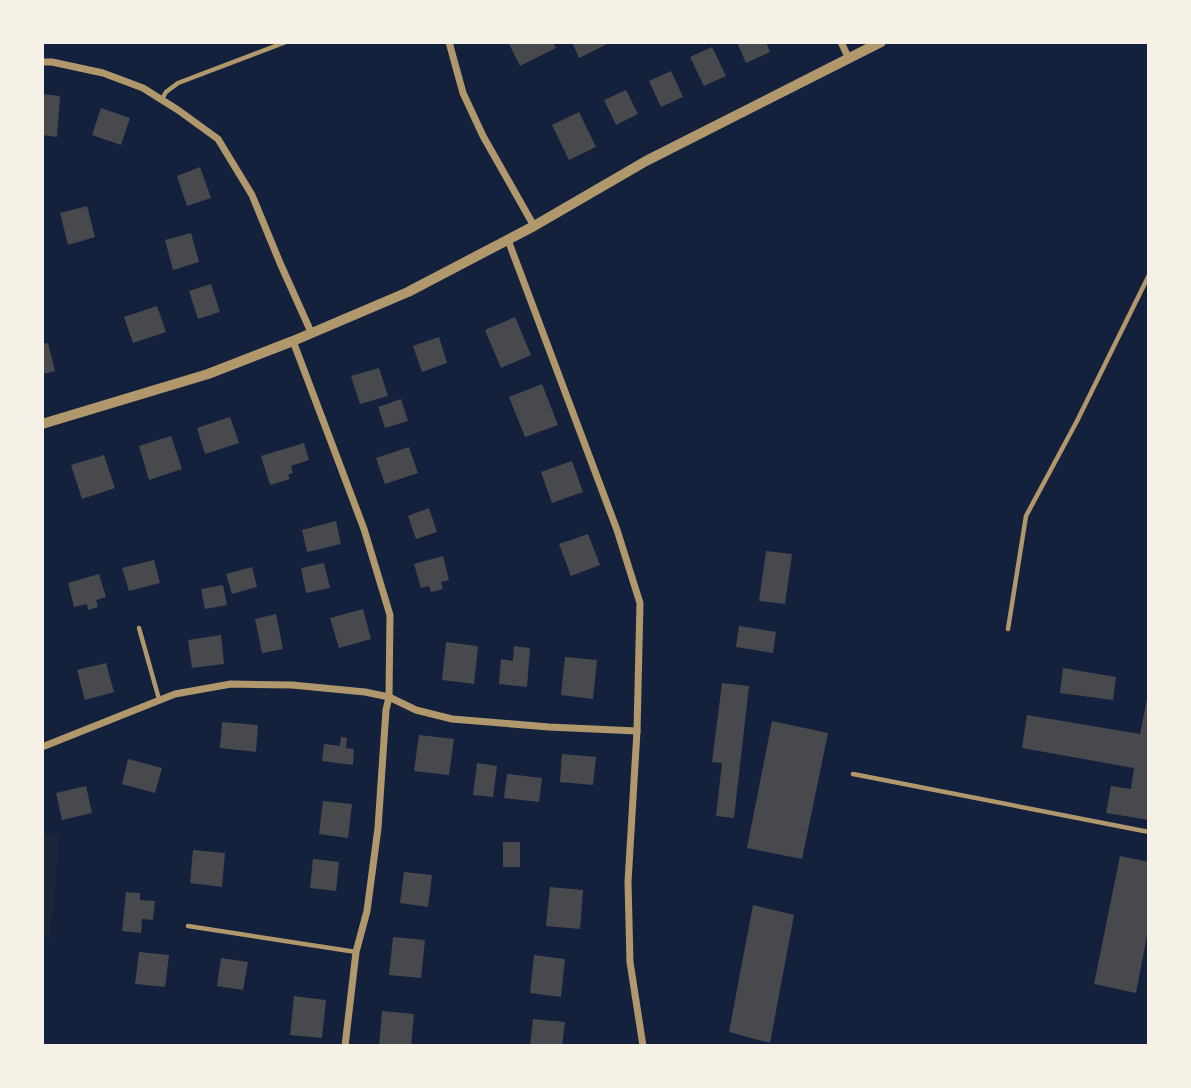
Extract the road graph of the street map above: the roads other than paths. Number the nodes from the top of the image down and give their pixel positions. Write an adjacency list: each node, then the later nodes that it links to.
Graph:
1 (286, 42): 7 (lane)
2 (449, 42): 8 (street)
3 (841, 42): 5 (street)
4 (881, 42): 5 (street)
5 (849, 59): 8 (street)
6 (42, 62): 7 (street)
7 (162, 99): 11 (street)
8 (534, 226): 9 (street)
9 (508, 240): 11 (street); 18 (street)
10 (1149, 275): 15 (lane)
11 (311, 332): 12 (street)
12 (293, 341): 13 (street); 16 (street)
13 (42, 424)
14 (139, 628): 17 (lane)
15 (1008, 629)
16 (389, 697): 17 (street); 18 (street); 23 (street)
17 (159, 700): 19 (street)
18 (637, 732): 25 (street)
19 (42, 747)
20 (853, 774): 21 (lane)
21 (1149, 832)
22 (188, 926): 23 (lane)
23 (356, 952): 24 (street)
24 (345, 1046)
25 (643, 1046)

